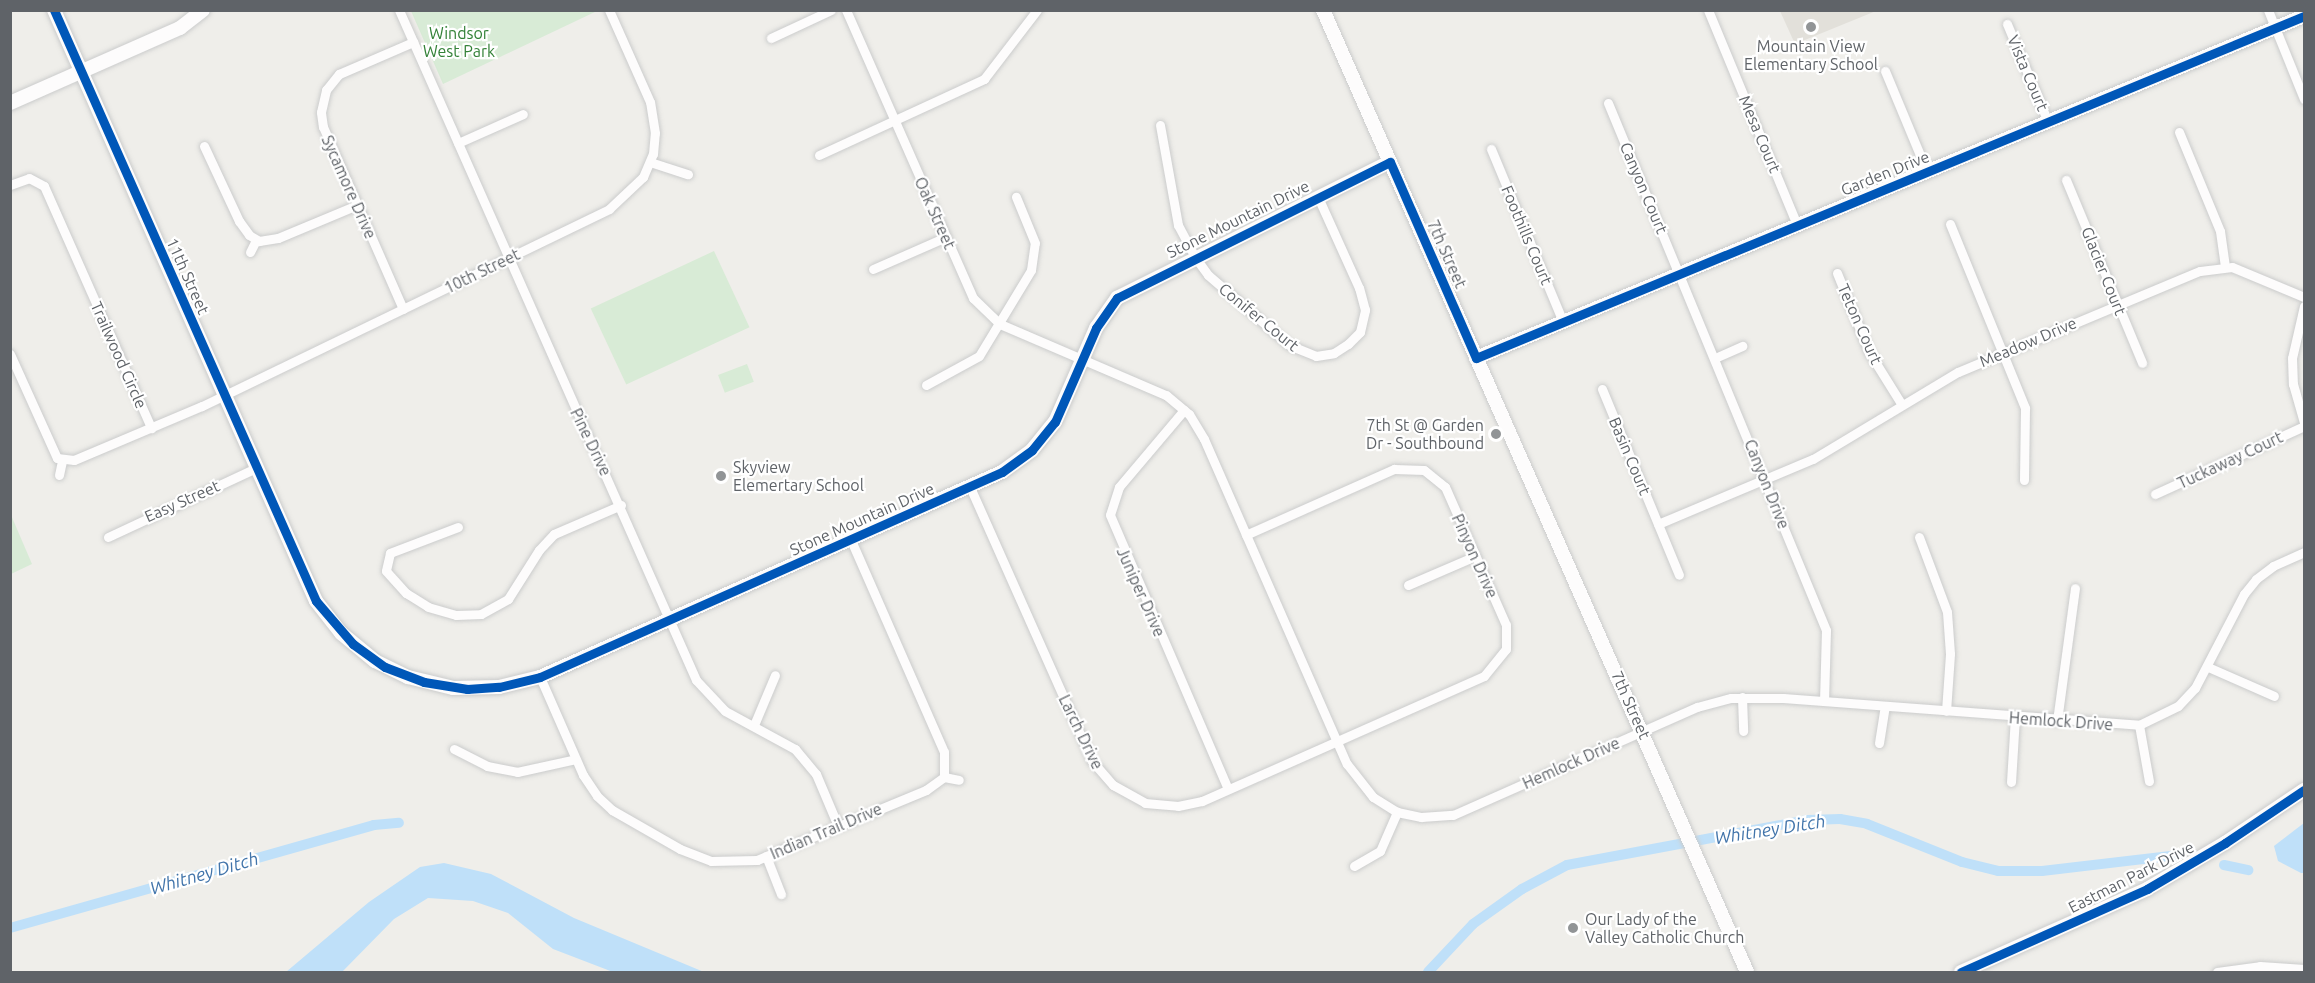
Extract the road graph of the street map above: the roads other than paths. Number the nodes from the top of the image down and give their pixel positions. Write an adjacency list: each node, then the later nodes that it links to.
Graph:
1 (54, 10): 17 (street, 11th Street)
2 (203, 10): 17 (street)
3 (399, 10): 15 (street, Pine Drive)
4 (609, 10): 30 (street, 10th Street)
5 (831, 10): 14 (street)
6 (846, 10): 22 (street, Oak Street)
7 (1037, 10): 22 (street)
8 (1323, 10): 31 (street, 7th Street)
9 (1708, 10): 42 (street, Mesa Court)
10 (2268, 10): 13 (street)
11 (2304, 16): 13 (street, Garden Drive)
12 (2007, 24): 23 (street, Vista Court)
13 (2275, 29): 18 (street); 23 (street, Garden Drive)
14 (771, 38)
15 (413, 42): 26 (street, Pine Drive); 40 (street, Sycamore Drive)
16 (1885, 70): 33 (street)
17 (81, 72): 19 (street); 67 (street, 11th Street)
18 (2304, 99)
19 (10, 103)
20 (1608, 103): 50 (street, Canyon Court)
21 (523, 114): 26 (street)
22 (894, 120): 29 (street); 43 (street, Oak Street)
23 (2048, 122): 33 (street, Garden Drive)
24 (1160, 125): 46 (street, Conifer Court)
25 (2179, 132): 48 (street)
26 (458, 143): 47 (street, Pine Drive)
27 (204, 146): 44 (street)
28 (1491, 149): 56 (street, Foothills Court)
29 (819, 155)
30 (650, 162): 34 (street); 47 (street, 10th Street)
31 (1390, 162): 39 (street, Stone Mountain Drive); 61 (street, 7th Street)
32 (38, 168): 35 (street)
33 (1927, 172): 42 (street, Garden Drive)
34 (688, 174)
35 (34, 179): 37 (street); 71 (street, Trailwood Circle)
36 (2066, 180): 53 (street, Glacier Court)
37 (10, 184)
38 (1016, 197): 57 (street)
39 (1318, 197): 46 (street, Stone Mountain Drive); 46 (street, Conifer Court)
40 (357, 205): 44 (street); 55 (street, Sycamore Drive)
41 (1950, 224): 59 (street)
42 (1797, 225): 50 (street, Garden Drive)
43 (946, 237): 49 (street); 57 (street, Oak Street)
44 (256, 240): 45 (street)
45 (250, 252)
46 (1195, 257): 63 (street, Stone Mountain Drive)
47 (509, 258): 55 (street, 10th Street); 79 (street, Pine Drive)
48 (2225, 266): 52 (street); 53 (street, Meadow Drive)
49 (873, 269)
50 (1680, 273): 56 (street, Garden Drive); 62 (street, Canyon Drive)
51 (1837, 273): 68 (street, Teton Court)
52 (2304, 297)
53 (2118, 305): 59 (street, Meadow Drive); 64 (street, Glacier Court)
54 (2304, 306): 70 (street)
55 (403, 309): 67 (street, 10th Street)
56 (1563, 321): 61 (street, Garden Drive)
57 (1000, 324): 63 (street, Oak Street); 65 (street)
58 (1742, 346): 62 (street)
59 (2003, 352): 68 (street, Meadow Drive); 76 (street)
60 (10, 354): 72 (street)
61 (1476, 358): 106 (street, 7th Street)
62 (1715, 358): 75 (street, Canyon Drive)
63 (1083, 360): 69 (street, Hemlock Drive); 77 (street, Stone Mountain Drive)
64 (2142, 363)
65 (926, 385)
66 (1602, 389): 80 (street, Basin Court)
67 (224, 396): 71 (street, 10th Street); 73 (street, 11th Street)
68 (1902, 405): 75 (street, Meadow Drive)
69 (1184, 410): 82 (street, Hemlock Drive); 115 (street, Juniper Drive)
70 (2304, 424): 78 (street, Tuckaway Court)
71 (151, 428): 72 (street, Trailwood Circle)
72 (62, 461): 74 (street)
73 (256, 468): 83 (street, Easy Street); 87 (street, 11th Street)
74 (58, 476)
75 (1765, 479): 80 (street); 98 (street, Canyon Drive)
76 (2024, 480)
77 (970, 488): 85 (street, Stone Mountain Drive); 115 (street, Larch Drive)
78 (2155, 494)
79 (621, 505): 81 (street); 92 (street, Pine Drive)
80 (1658, 524): 89 (street, Basin Court)
81 (458, 527)
82 (1246, 535): 88 (street, Pinyon Drive); 107 (street, Hemlock Drive)
83 (108, 537)
84 (1919, 537): 100 (street)
85 (851, 540): 92 (street, Stone Mountain Drive); 111 (street)
86 (2304, 552): 93 (street, Hemlock Drive)
87 (293, 555): 95 (street, Stone Mountain Drive)
88 (1475, 556): 90 (street); 107 (street, Pinyon Drive)
89 (1679, 575)
90 (1408, 585)
91 (2075, 588): 102 (street)
92 (669, 621): 95 (street, Stone Mountain Drive); 103 (street, Pine Drive)
93 (2208, 667): 96 (street); 104 (street, Hemlock Drive)
94 (775, 675): 103 (street)
95 (540, 677): 110 (street, Indian Trail Drive)
96 (2274, 696)
97 (1742, 697): 98 (street, Hemlock Drive); 105 (street); 106 (street, Hemlock Drive)
98 (1824, 701): 99 (street, Hemlock Drive)
99 (1885, 706): 100 (street, Hemlock Drive); 108 (street)
100 (1946, 711): 101 (street, Hemlock Drive)
101 (2015, 717): 102 (street, Hemlock Drive); 113 (street)
102 (2057, 721): 104 (street, Hemlock Drive)
103 (754, 725): 118 (street, Pine Drive)
104 (2139, 725): 114 (street)
105 (1743, 731)
106 (1643, 732): 117 (street, Hemlock Drive); 123 (street, 7th Street)
107 (1337, 740): 115 (street, Larch Drive); 117 (street, Hemlock Drive)
108 (1879, 743)
109 (454, 749): 110 (street)
110 (576, 759): 119 (street, Indian Trail Drive)
111 (944, 777): 112 (street); 118 (street, Indian Trail Drive)
112 (959, 780)
113 (2011, 782)
114 (2149, 782)
115 (1228, 789)
116 (2304, 790): 124 (street, Eastman Park Drive)
117 (1397, 812): 120 (street)
118 (838, 826): 119 (street, Indian Trail Drive)
119 (766, 856): 121 (street)
120 (1354, 866)
121 (781, 894)
122 (2304, 969): 125 (street)
123 (1747, 972)
124 (1960, 972)
125 (2217, 972)

